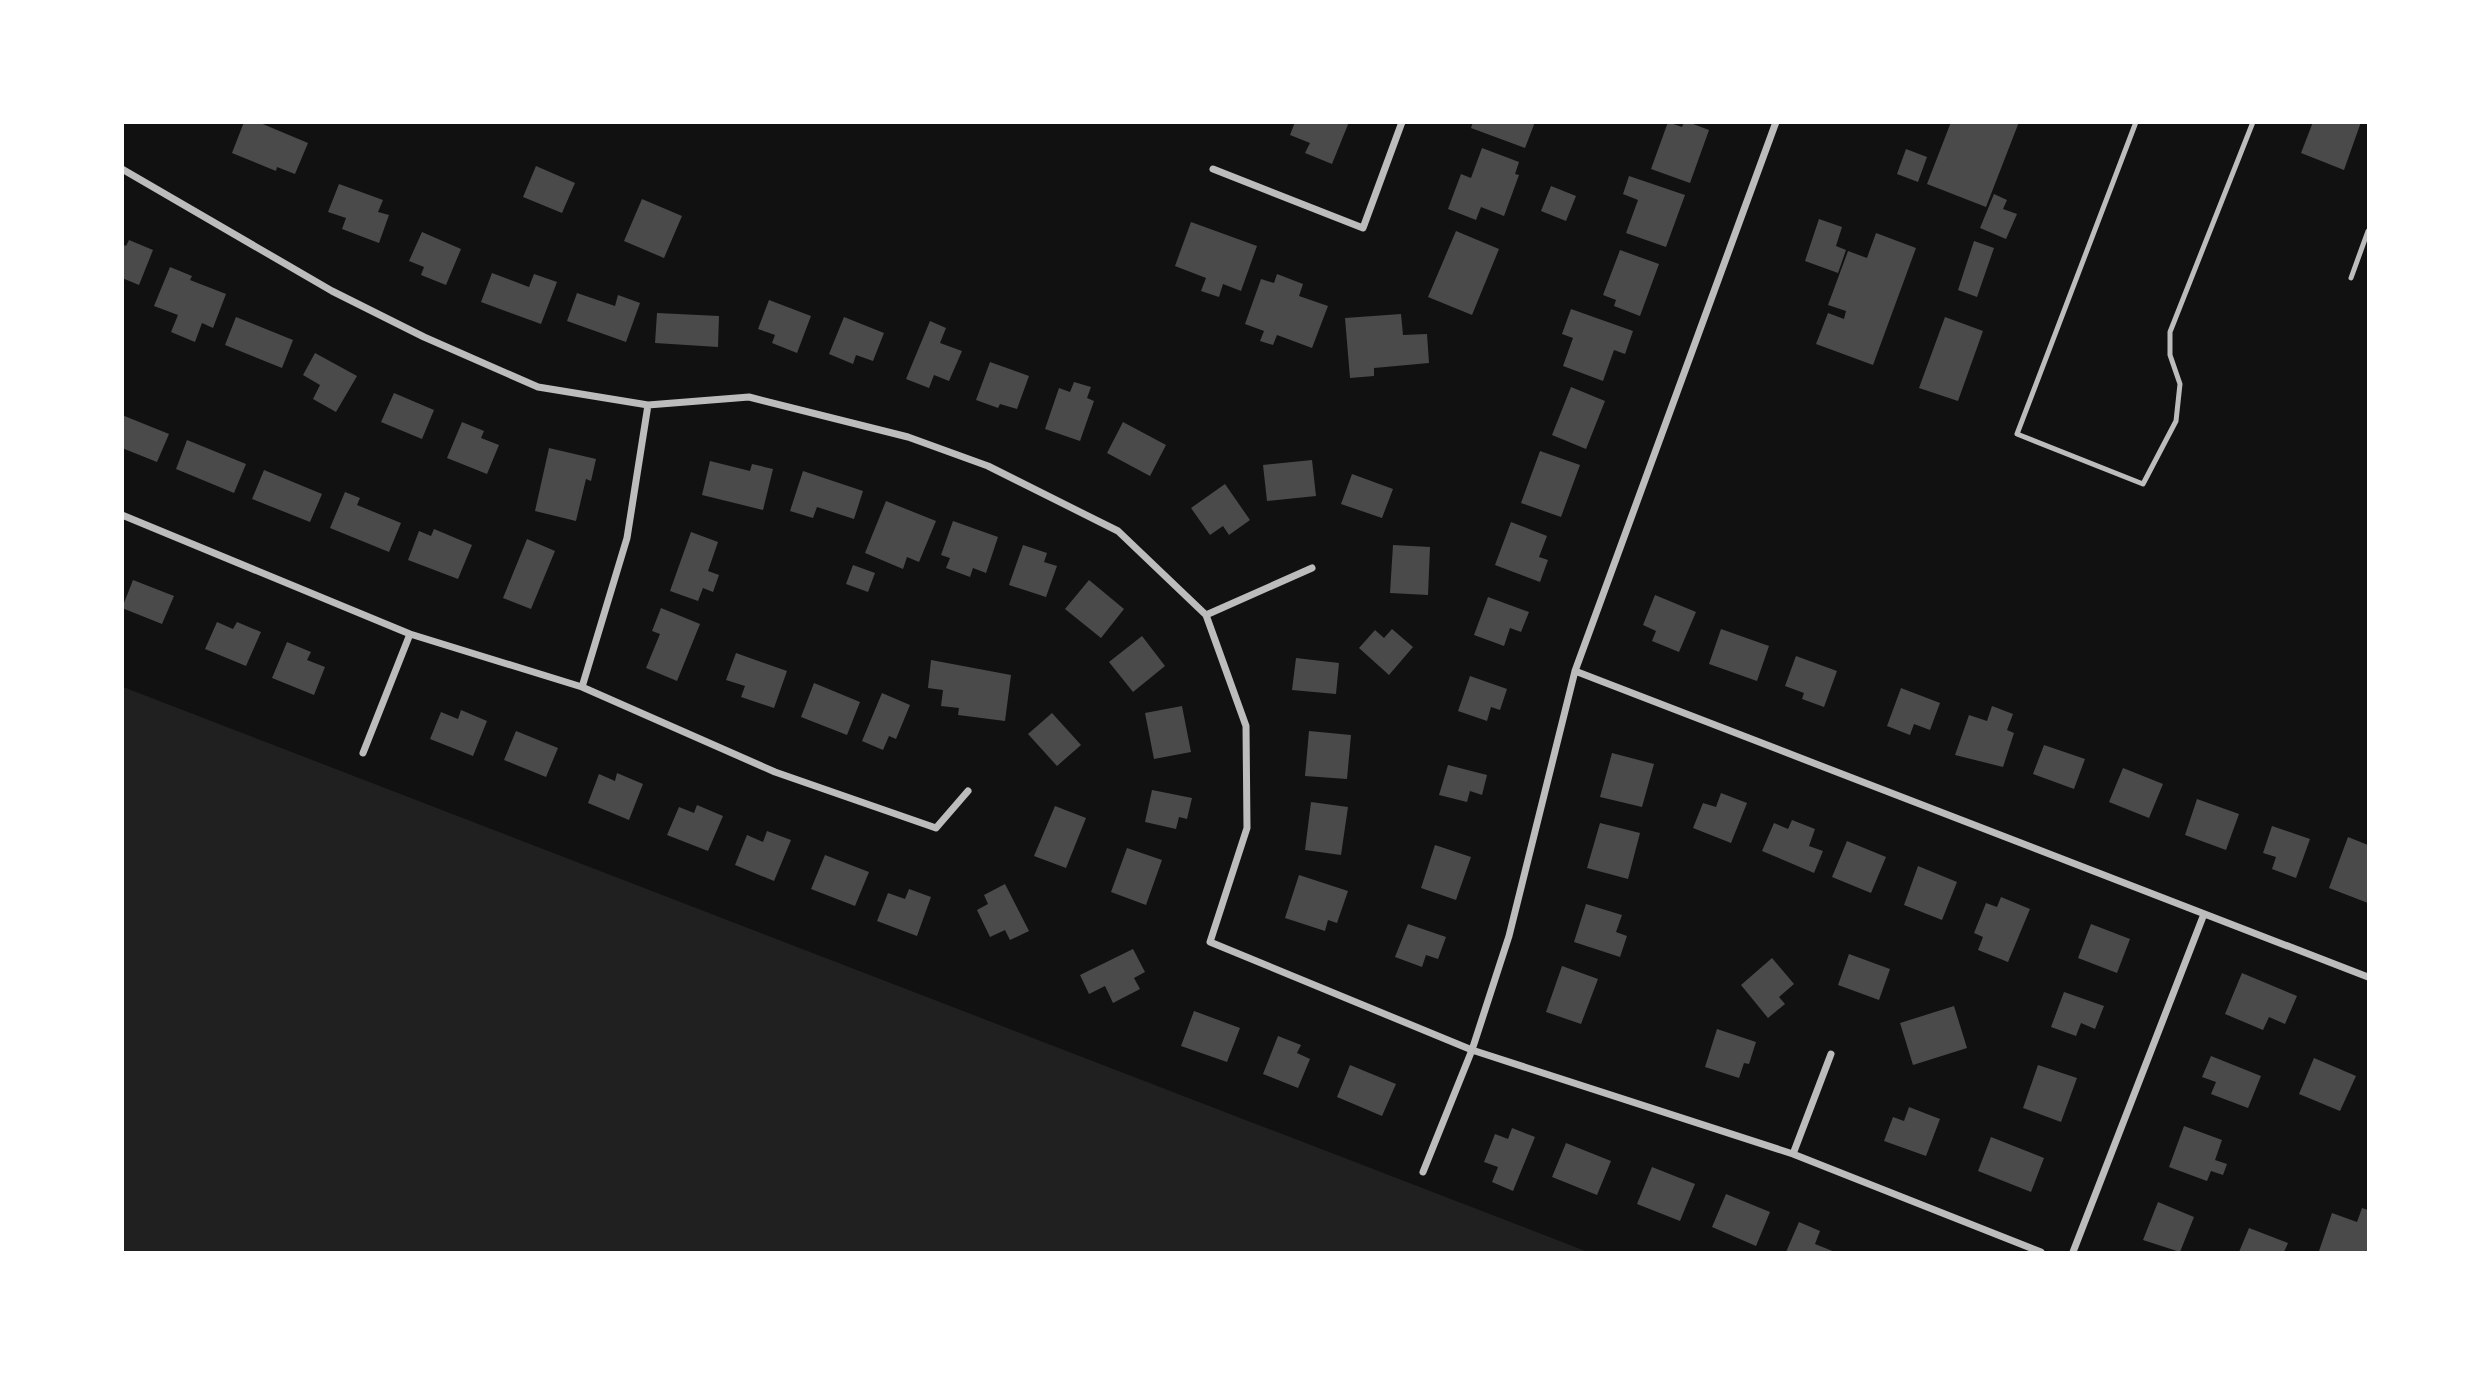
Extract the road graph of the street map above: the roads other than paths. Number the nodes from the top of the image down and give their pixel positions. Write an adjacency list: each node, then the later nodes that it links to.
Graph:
1 (1402, 122): 6 (street)
2 (1776, 122): 14 (street)
3 (2136, 122): 4 (lane)
4 (2253, 122)
5 (122, 169): 9 (street)
6 (1213, 169)
7 (2368, 231): 8 (lane)
8 (2351, 278)
9 (648, 405): 12 (street); 15 (street)
10 (122, 515): 13 (street)
11 (1312, 568): 12 (street)
12 (1206, 615): 20 (street)
13 (410, 634): 15 (street); 16 (street)
14 (1575, 671): 18 (street); 20 (street)
15 (582, 687): 17 (street)
16 (363, 753)
17 (968, 791)
18 (2204, 914): 19 (street); 25 (street)
19 (2368, 977)
20 (1472, 1050): 22 (street); 23 (street)
21 (1830, 1054): 22 (street)
22 (1793, 1154): 24 (street)
23 (1423, 1172)
24 (2041, 1252)
25 (2073, 1252)

